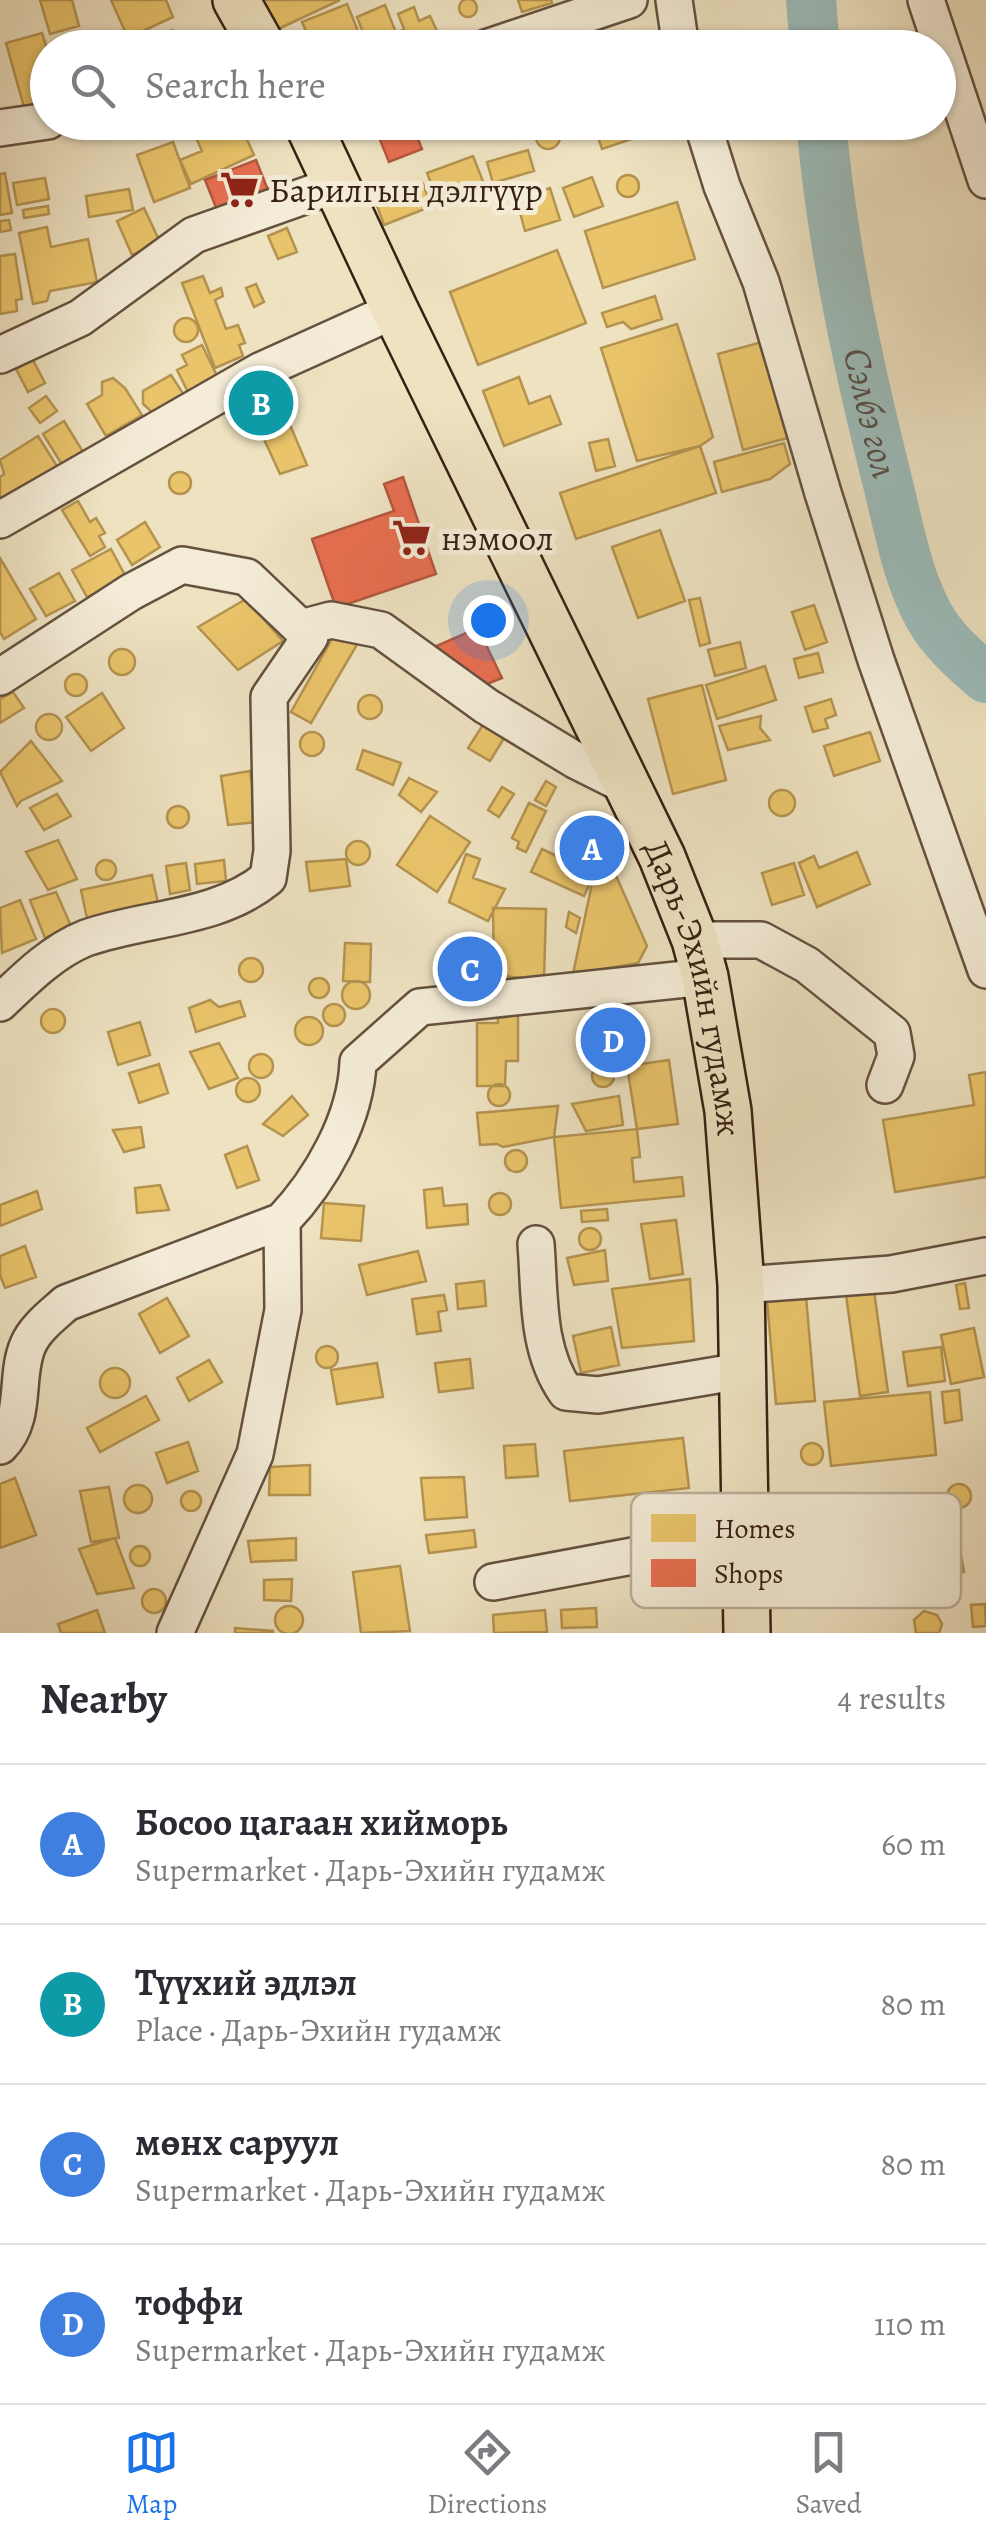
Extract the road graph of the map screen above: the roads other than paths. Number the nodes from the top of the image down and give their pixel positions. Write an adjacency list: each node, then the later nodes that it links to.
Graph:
1 (236, 0): 4 (main road)
2 (629, 0): 5 (street)
3 (674, 0): 6 (street)
4 (253, 30)
5 (540, 30)
6 (678, 30)
7 (956, 76): 12 (street)
8 (30, 124): 9 (street)
9 (0, 128)
10 (315, 140): 13 (main road, Дарь-Эхийн гудамж)
11 (708, 140): 21 (street)
12 (986, 180)
13 (335, 185): 14 (main road, Дарь-Эхийн гудамж); 15 (street)
14 (394, 310): 16 (street); 19 (main road, Дарь-Эхийн гудамж)
15 (0, 354)
16 (0, 520)
17 (301, 628): 18 (street); 19 (street); 22 (street)
18 (0, 677)
19 (625, 785): 20 (main road, Дарь-Эхийн гудамж)
20 (700, 958): 23 (street); 24 (street); 27 (main road, Дарь-Эхийн гудамж)
21 (986, 970)
22 (0, 1003)
23 (885, 1085)
24 (282, 1221): 29 (street); 34 (street)
25 (536, 1244): 28 (street)
26 (986, 1256): 27 (street)
27 (742, 1285): 28 (main road, Дарь-Эхийн гудамж)
28 (741, 1371): 30 (main road, Дарь-Эхийн гудамж)
29 (0, 1446)
30 (744, 1493)
31 (631, 1556): 32 (street)
32 (493, 1582)
33 (746, 1608): 35 (main road, Дарь-Эхийн гудамж)
34 (175, 1633)
35 (747, 1633)

